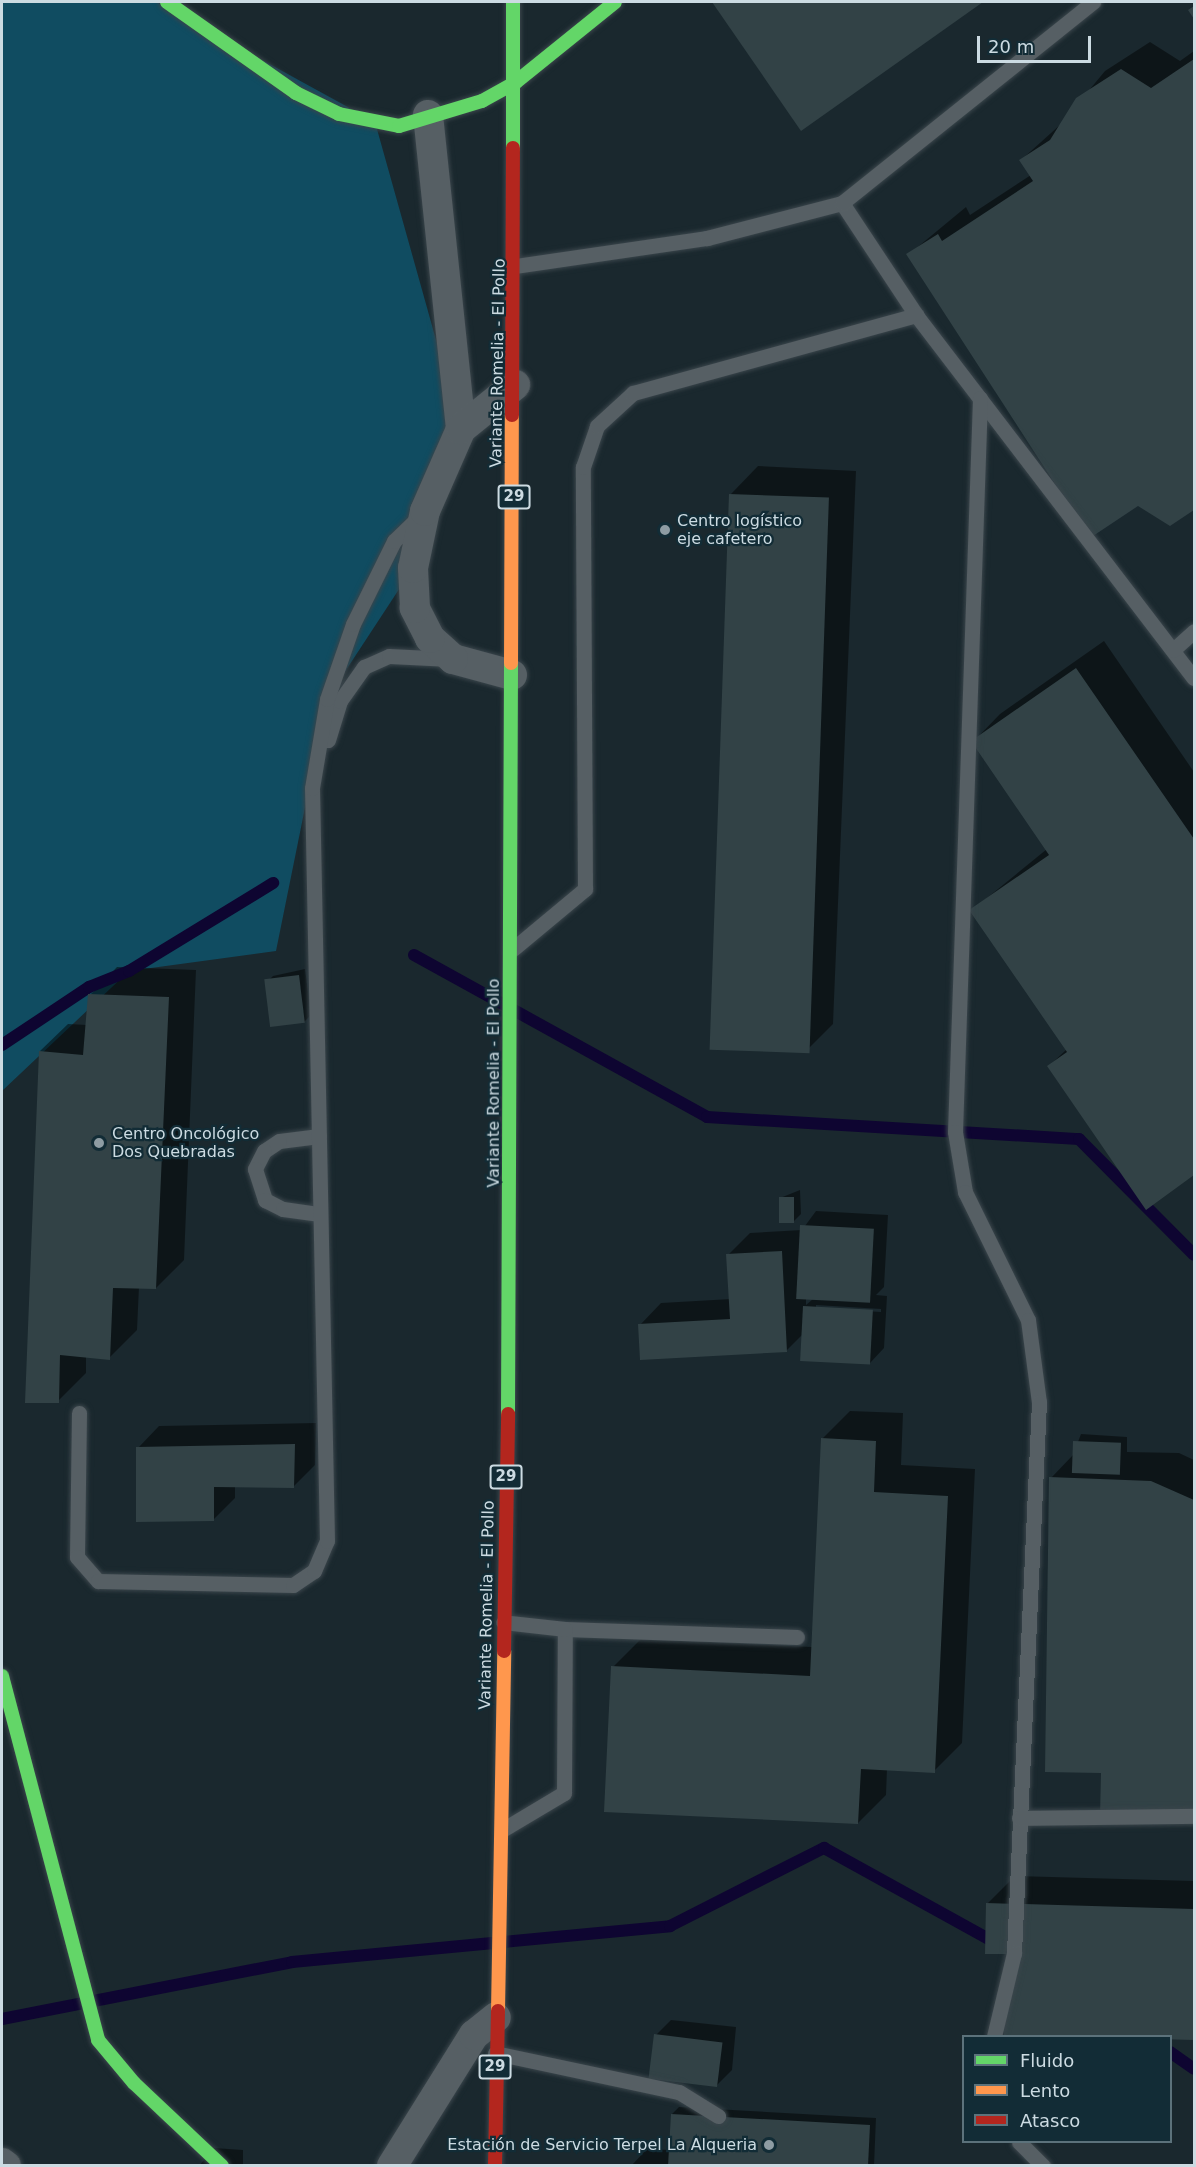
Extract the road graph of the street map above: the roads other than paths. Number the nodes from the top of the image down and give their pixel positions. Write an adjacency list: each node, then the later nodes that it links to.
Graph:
1 (167, 2): 6 (main road)
2 (513, 2): 5 (main road, Variante Romelia - El Pollo / 29)
3 (615, 2): 5 (main road)
4 (1093, 2): 7 (lane)
5 (516, 82): 6 (main road); 8 (main road, Variante Romelia - El Pollo / 29)
6 (428, 115): 12 (street)
7 (842, 203): 8 (lane); 9 (lane)
8 (516, 266): 10 (main road, Variante Romelia - El Pollo / 29)
9 (916, 315): 11 (lane); 20 (lane)
10 (514, 386): 12 (street); 17 (main road, Variante Romelia - El Pollo / 29)
11 (980, 398): 15 (lane); 29 (lane)
12 (461, 429): 13 (street)
13 (425, 511): 16 (street); 19 (lane)
14 (1194, 631): 15 (lane)
15 (1173, 650): 18 (lane)
16 (453, 659): 17 (street); 19 (lane)
17 (512, 675): 20 (main road, Variante Romelia - El Pollo / 29)
18 (1194, 678)
19 (312, 788): 21 (lane)
20 (510, 951): 24 (main road, Variante Romelia - El Pollo / 29)
21 (319, 1136): 22 (lane); 22 (lane)
22 (320, 1214): 23 (lane)
23 (79, 1413)
24 (503, 1622): 25 (lane); 30 (main road, Variante Romelia - El Pollo / 29)
25 (566, 1629): 26 (lane); 30 (lane)
26 (797, 1637)
27 (2, 1676): 38 (main road)
28 (1194, 1816): 29 (lane)
29 (1019, 1818): 32 (lane)
30 (499, 1832): 31 (main road, Variante Romelia - El Pollo / 29)
31 (496, 2017): 33 (main road, Variante Romelia - El Pollo / 29); 39 (street)
32 (994, 2035)
33 (495, 2054): 34 (lane); 40 (main road, Variante Romelia - El Pollo / 29)
34 (718, 2116)
35 (1020, 2143): 41 (lane)
36 (2, 2163): 37 (street)
37 (6, 2166)
38 (222, 2166)
39 (392, 2166)
40 (495, 2166)
41 (1043, 2166)

